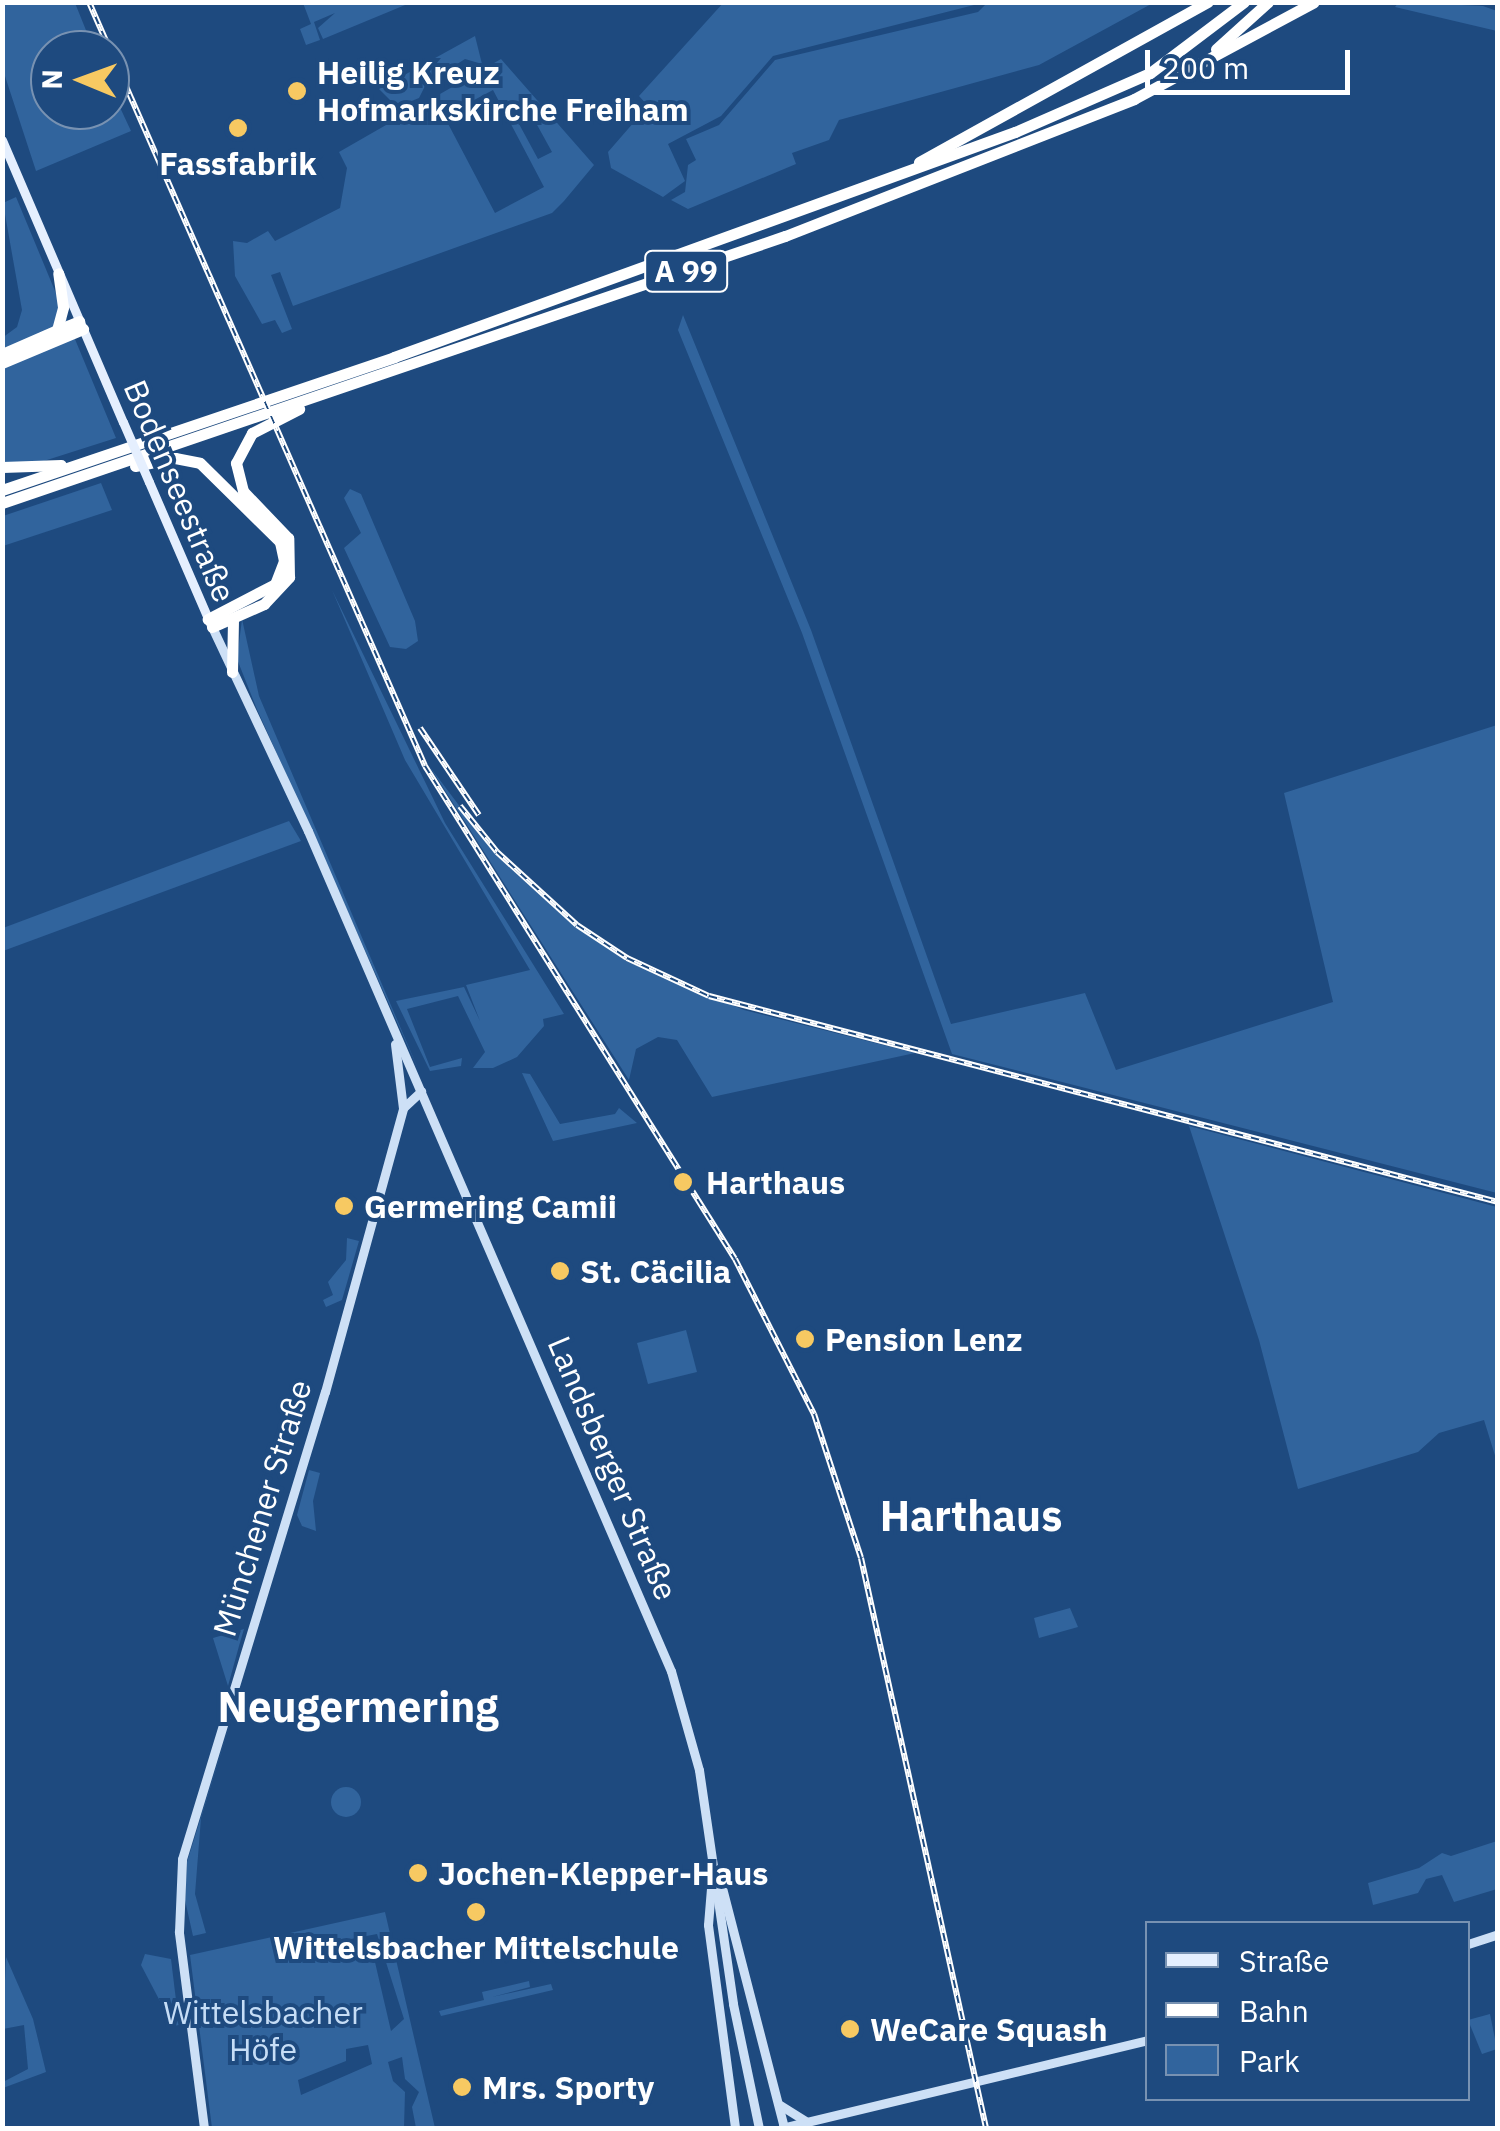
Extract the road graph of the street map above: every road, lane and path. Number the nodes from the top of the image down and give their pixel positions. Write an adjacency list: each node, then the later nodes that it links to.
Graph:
1 (1208, 2): 7 (highway)
2 (1244, 2): 7 (highway)
3 (1268, 2): 5 (highway)
4 (1314, 2): 5 (highway)
5 (1193, 67): 14 (highway, A 99)
6 (2, 140): 8 (main road, Bodenseestraße)
7 (899, 173): 15 (highway, A 99)
8 (58, 273): 9 (main road, Bodenseestraße); 10 (highway)
9 (81, 325): 10 (highway); 22 (main road, Bodenseestraße, bridge)
10 (58, 333): 11 (highway)
11 (40, 343): 12 (highway); 13 (highway)
12 (2, 354)
13 (2, 363)
14 (316, 398): 17 (highway, A 99); 20 (highway)
15 (90, 462): 16 (highway); 18 (highway, A 99)
16 (2, 466)
17 (77, 478): 19 (highway, A 99); 20 (highway)
18 (2, 490)
19 (2, 503)
20 (249, 606): 21 (highway)
21 (231, 614): 22 (highway); 23 (highway)
22 (210, 623): 23 (main road, Bodenseestraße)
23 (232, 672): 24 (main road, Bodenseestraße)
24 (320, 859): 25 (main road, Landsberger Straße)
25 (394, 1032): 26 (main road, Landsberger Straße); 27 (main road)
26 (421, 1091): 27 (main road); 28 (main road, Landsberger Straße)
27 (403, 1108): 36 (main road, Münchener Straße)
28 (714, 1868): 32 (main road); 33 (main road); 34 (main road, Landsberger Straße)
29 (1498, 1934): 30 (main road)
30 (1470, 1943)
31 (1145, 2041): 35 (main road)
32 (776, 2097): 35 (main road); 39 (main road)
33 (730, 2102): 37 (main road); 38 (main road)
34 (759, 2125)
35 (804, 2126): 39 (main road)
36 (204, 2128)
37 (726, 2128)
38 (735, 2128)
39 (783, 2128)

